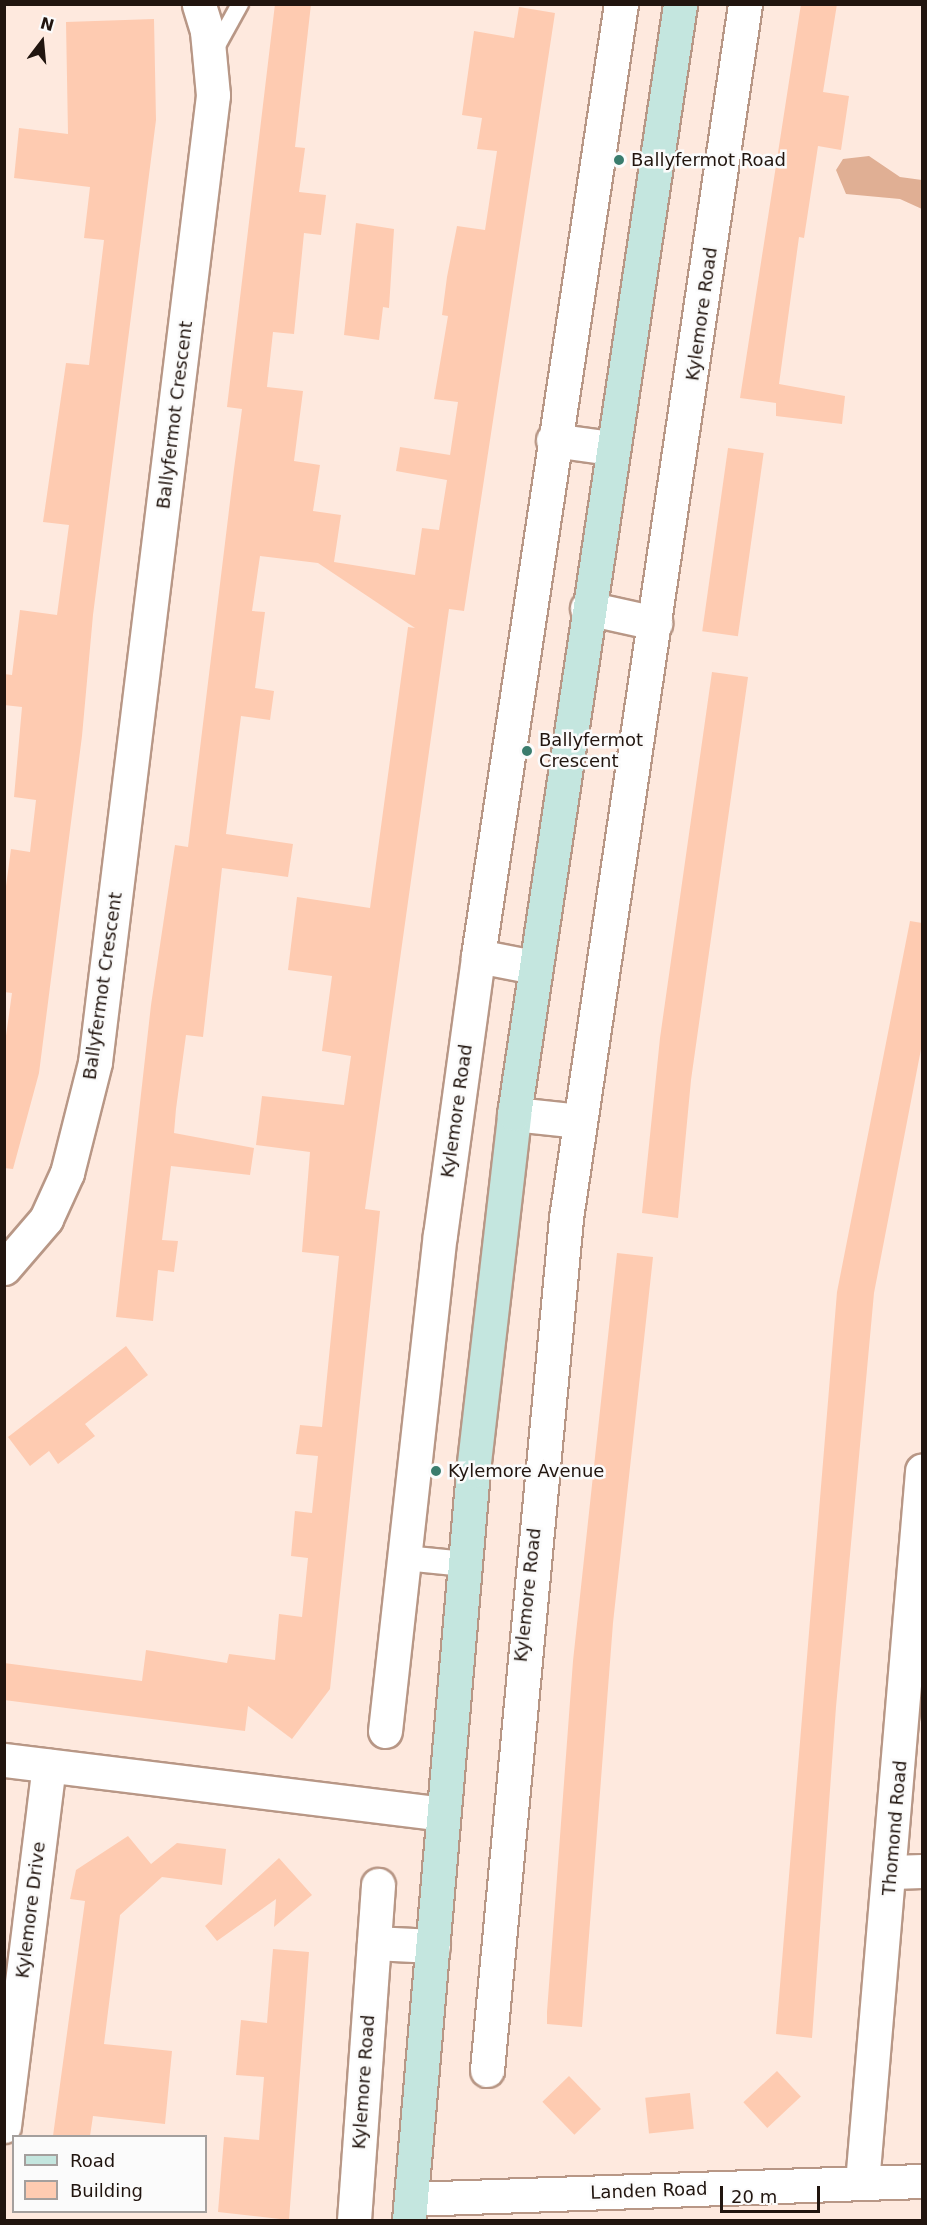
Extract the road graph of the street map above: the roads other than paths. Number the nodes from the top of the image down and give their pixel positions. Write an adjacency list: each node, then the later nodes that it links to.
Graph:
1 (199, 4): 6 (street, Ballyfermot Crescent)
2 (240, 4): 6 (lane)
3 (621, 4): 7 (street, Kylemore Road)
4 (680, 4): 8 (main road)
5 (745, 4): 10 (street, Kylemore Road)
6 (209, 58): 15 (street, Ballyfermot Crescent)
7 (553, 440): 8 (street); 11 (street, Kylemore Road)
8 (610, 448): 9 (main road)
9 (587, 608): 10 (street); 12 (main road)
10 (655, 623): 14 (street, Kylemore Road)
11 (478, 956): 12 (street); 18 (street, Kylemore Road)
12 (534, 967): 13 (main road)
13 (514, 1114): 14 (street); 19 (main road)
14 (580, 1121): 28 (street, Kylemore Road)
15 (4, 1268)
16 (922, 1471): 17 (street, Thomond Road)
17 (919, 1556): 24 (street, Thomond Road)
18 (405, 1558): 19 (street); 20 (street, Kylemore Road)
19 (465, 1564): 23 (main road)
20 (385, 1731)
21 (4, 1760): 22 (street)
22 (49, 1766): 23 (street); 29 (street, Kylemore Drive)
23 (443, 1814): 27 (main road)
24 (907, 1871): 31 (street, Thomond Road)
25 (378, 1885): 26 (street, Kylemore Road)
26 (374, 1943): 27 (street); 33 (street, Kylemore Road)
27 (433, 1946): 32 (main road)
28 (487, 2070)
29 (4, 2126)
30 (922, 2181): 31 (street, Landen Road)
31 (862, 2183): 32 (street, Landen Road)
32 (410, 2210)
33 (354, 2220)

